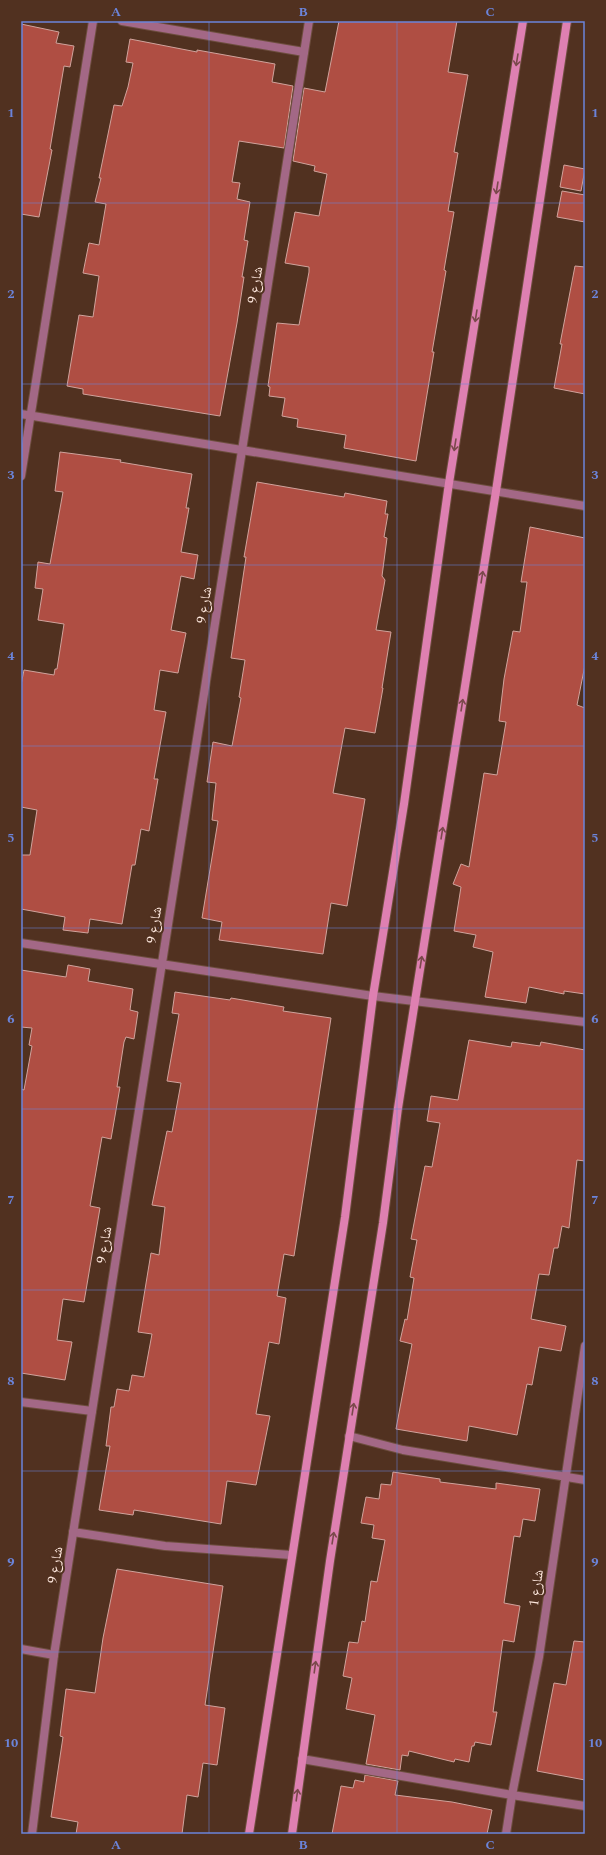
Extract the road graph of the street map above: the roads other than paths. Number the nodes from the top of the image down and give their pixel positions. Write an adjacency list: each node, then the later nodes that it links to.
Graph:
1 (93, 21): 7 (street)
2 (122, 21): 6 (street)
3 (309, 21): 6 (street, شارع 9)
4 (523, 21): 10 (street, one-way to 10)
5 (567, 21): 11 (street)
6 (304, 52): 8 (street, شارع 9)
7 (25, 414): 8 (street); 9 (street)
8 (242, 450): 10 (street); 14 (street, شارع 9)
9 (21, 476)
10 (449, 483): 11 (street); 15 (street)
11 (496, 491): 12 (street); 16 (street, one-way to 11)
12 (585, 506)
13 (21, 943): 14 (street)
14 (162, 963): 15 (street); 20 (street, شارع 9)
15 (373, 996): 16 (street); 25 (street)
16 (415, 1000): 17 (street); 21 (street, one-way to 16)
17 (585, 1022)
18 (585, 1346): 22 (street, شارع 1)
19 (21, 1402): 20 (street)
20 (92, 1412): 24 (street, شارع 9)
21 (349, 1436): 22 (street); 28 (street, one-way to 21)
22 (565, 1476): 23 (street); 29 (street, شارع 1)
23 (585, 1480)
24 (73, 1532): 25 (street); 27 (street, شارع 9)
25 (291, 1555): 32 (street)
26 (21, 1649): 27 (street)
27 (54, 1654): 31 (street, شارع 9)
28 (302, 1759): 29 (street); 33 (street, one-way to 28)
29 (512, 1795): 30 (street); 34 (street, شارع 1)
30 (585, 1806)
31 (32, 1834)
32 (249, 1834)
33 (292, 1834)
34 (506, 1834)

